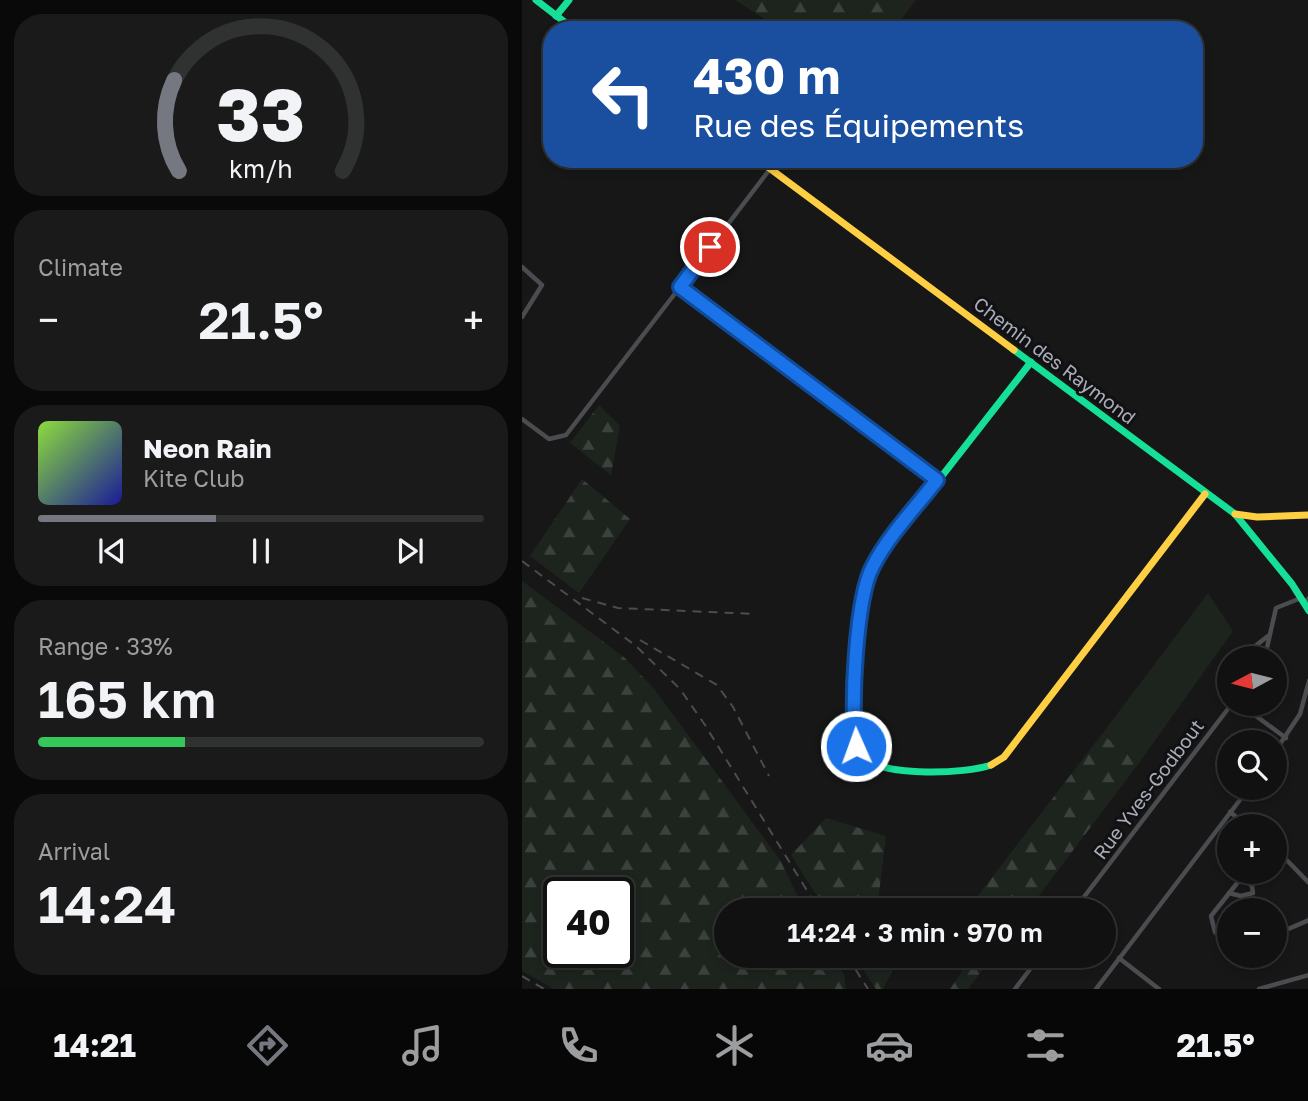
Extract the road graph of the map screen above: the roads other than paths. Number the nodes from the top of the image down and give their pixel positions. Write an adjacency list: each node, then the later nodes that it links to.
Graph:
1 (536, 0): 3 (street)
2 (569, 0): 3 (street)
3 (556, 16): 4 (street)
4 (563, 21)
5 (770, 169): 7 (street); 9 (street, Chemin des Raymond)
6 (522, 267): 8 (street)
7 (680, 287): 10 (street); 11 (street)
8 (522, 317)
9 (1031, 362): 11 (street); 12 (street, Chemin des Raymond)
10 (522, 419)
11 (937, 480): 12 (street)
12 (1205, 494): 13 (street, Chemin des Raymond)
13 (1235, 514): 14 (street); 15 (street, Chemin des Raymond)
14 (1308, 515)
15 (1305, 603): 16 (street)
16 (1268, 636): 16 (street)
17 (1308, 681): 19 (street)
18 (1275, 730): 28 (street, Rue Yves-Godbout)
19 (1287, 736)
20 (1240, 800): 21 (street)
21 (1230, 812): 22 (street); 34 (street)
22 (1233, 814)
23 (1287, 861): 24 (street)
24 (1308, 883)
25 (1236, 884): 27 (street)
26 (1249, 884): 27 (street)
27 (1229, 893): 29 (street)
28 (1083, 898)
29 (1226, 898)
30 (1217, 912): 33 (street)
31 (1308, 920): 32 (street)
32 (1287, 929)
33 (1217, 935)
34 (1119, 958): 39 (street); 40 (street)
35 (1031, 968): 38 (street)
36 (1308, 975): 37 (street)
37 (1272, 987): 41 (street)
38 (1015, 989)
39 (1096, 989)
40 (1159, 989)
41 (1259, 989)

